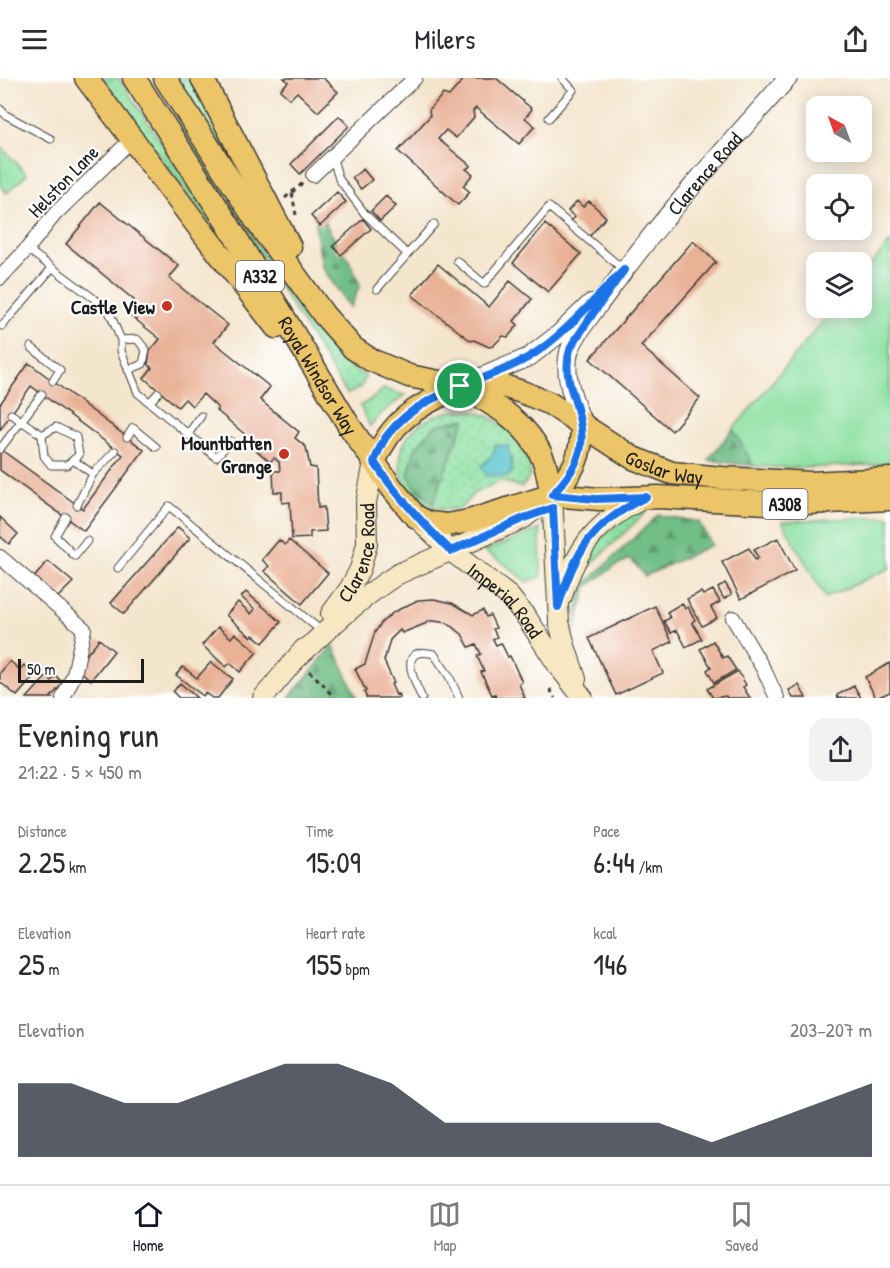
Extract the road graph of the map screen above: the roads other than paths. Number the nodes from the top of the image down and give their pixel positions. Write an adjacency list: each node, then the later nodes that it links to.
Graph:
1 (86, 78): 11 (main road)
2 (134, 78): 28 (main road, Royal Windsor Way / A332)
3 (165, 78): 22 (main road, Royal Windsor Way / A332)
4 (202, 78): 22 (main road)
5 (415, 78): 12 (street)
6 (562, 78): 9 (lane)
7 (788, 78): 19 (street, Clarence Road)
8 (0, 109): 10 (lane)
9 (549, 118)
10 (51, 139)
11 (132, 139): 15 (street, Helston Lane); 28 (main road)
12 (332, 156): 13 (street); 16 (lane)
13 (313, 175)
14 (434, 224): 16 (lane)
15 (27, 249): 18 (lane); 20 (street, Helston Lane)
16 (407, 254): 21 (lane)
17 (457, 261): 19 (lane)
18 (52, 268): 23 (lane); 24 (lane)
19 (624, 270): 29 (street, Clarence Road); 36 (street, Clarence Road)
20 (0, 278)
21 (377, 289)
22 (316, 304): 29 (main road, Royal Windsor Way / A332)
23 (2, 326)
24 (121, 340): 26 (lane); 26 (lane)
25 (31, 347): 27 (lane)
26 (128, 370): 32 (lane)
27 (52, 381)
28 (325, 386): 45 (main road, Royal Windsor Way / A332)
29 (460, 386): 36 (main road, Goslar Way / A308); 45 (main road, Clarence Road); 50 (main road, Imperial Road)
30 (158, 393): 32 (lane)
31 (42, 394): 35 (lane)
32 (150, 402): 37 (lane)
33 (11, 414): 35 (lane)
34 (201, 416): 37 (lane)
35 (21, 421): 38 (lane); 42 (lane)
36 (582, 423): 47 (main road, Goslar Way / A308); 50 (main road)
37 (188, 434): 40 (lane)
38 (42, 435): 44 (lane); 44 (lane)
39 (127, 437): 41 (lane)
40 (231, 441)
41 (156, 447)
42 (0, 448)
43 (114, 451): 46 (lane)
44 (73, 460): 46 (lane)
45 (374, 462): 52 (main road, Royal Windsor Way); 60 (main road, Clarence Road)
46 (93, 474): 51 (lane)
47 (890, 480)
48 (646, 497): 49 (main road, Goslar Way / A308); 50 (main road, Goslar Way / A308); 58 (main road)
49 (890, 499)
50 (552, 502): 52 (main road); 55 (main road, Clarence Road); 58 (main road, Imperial Road)
51 (77, 505)
52 (415, 516): 55 (main road, Imperial Road)
53 (66, 518): 54 (lane)
54 (87, 541)
55 (451, 551): 61 (main road, Clarence Road); 66 (main road, Imperial Road)
56 (0, 557): 62 (street)
57 (118, 568): 60 (lane)
58 (558, 607): 66 (main road, Imperial Road)
59 (733, 618): 67 (street)
60 (319, 629): 61 (main road, Clarence Road)
61 (295, 660): 63 (main road, Clarence Road)
62 (63, 698)
63 (263, 698)
64 (422, 698): 65 (lane)
65 (459, 698)
66 (584, 698)
67 (777, 698)

